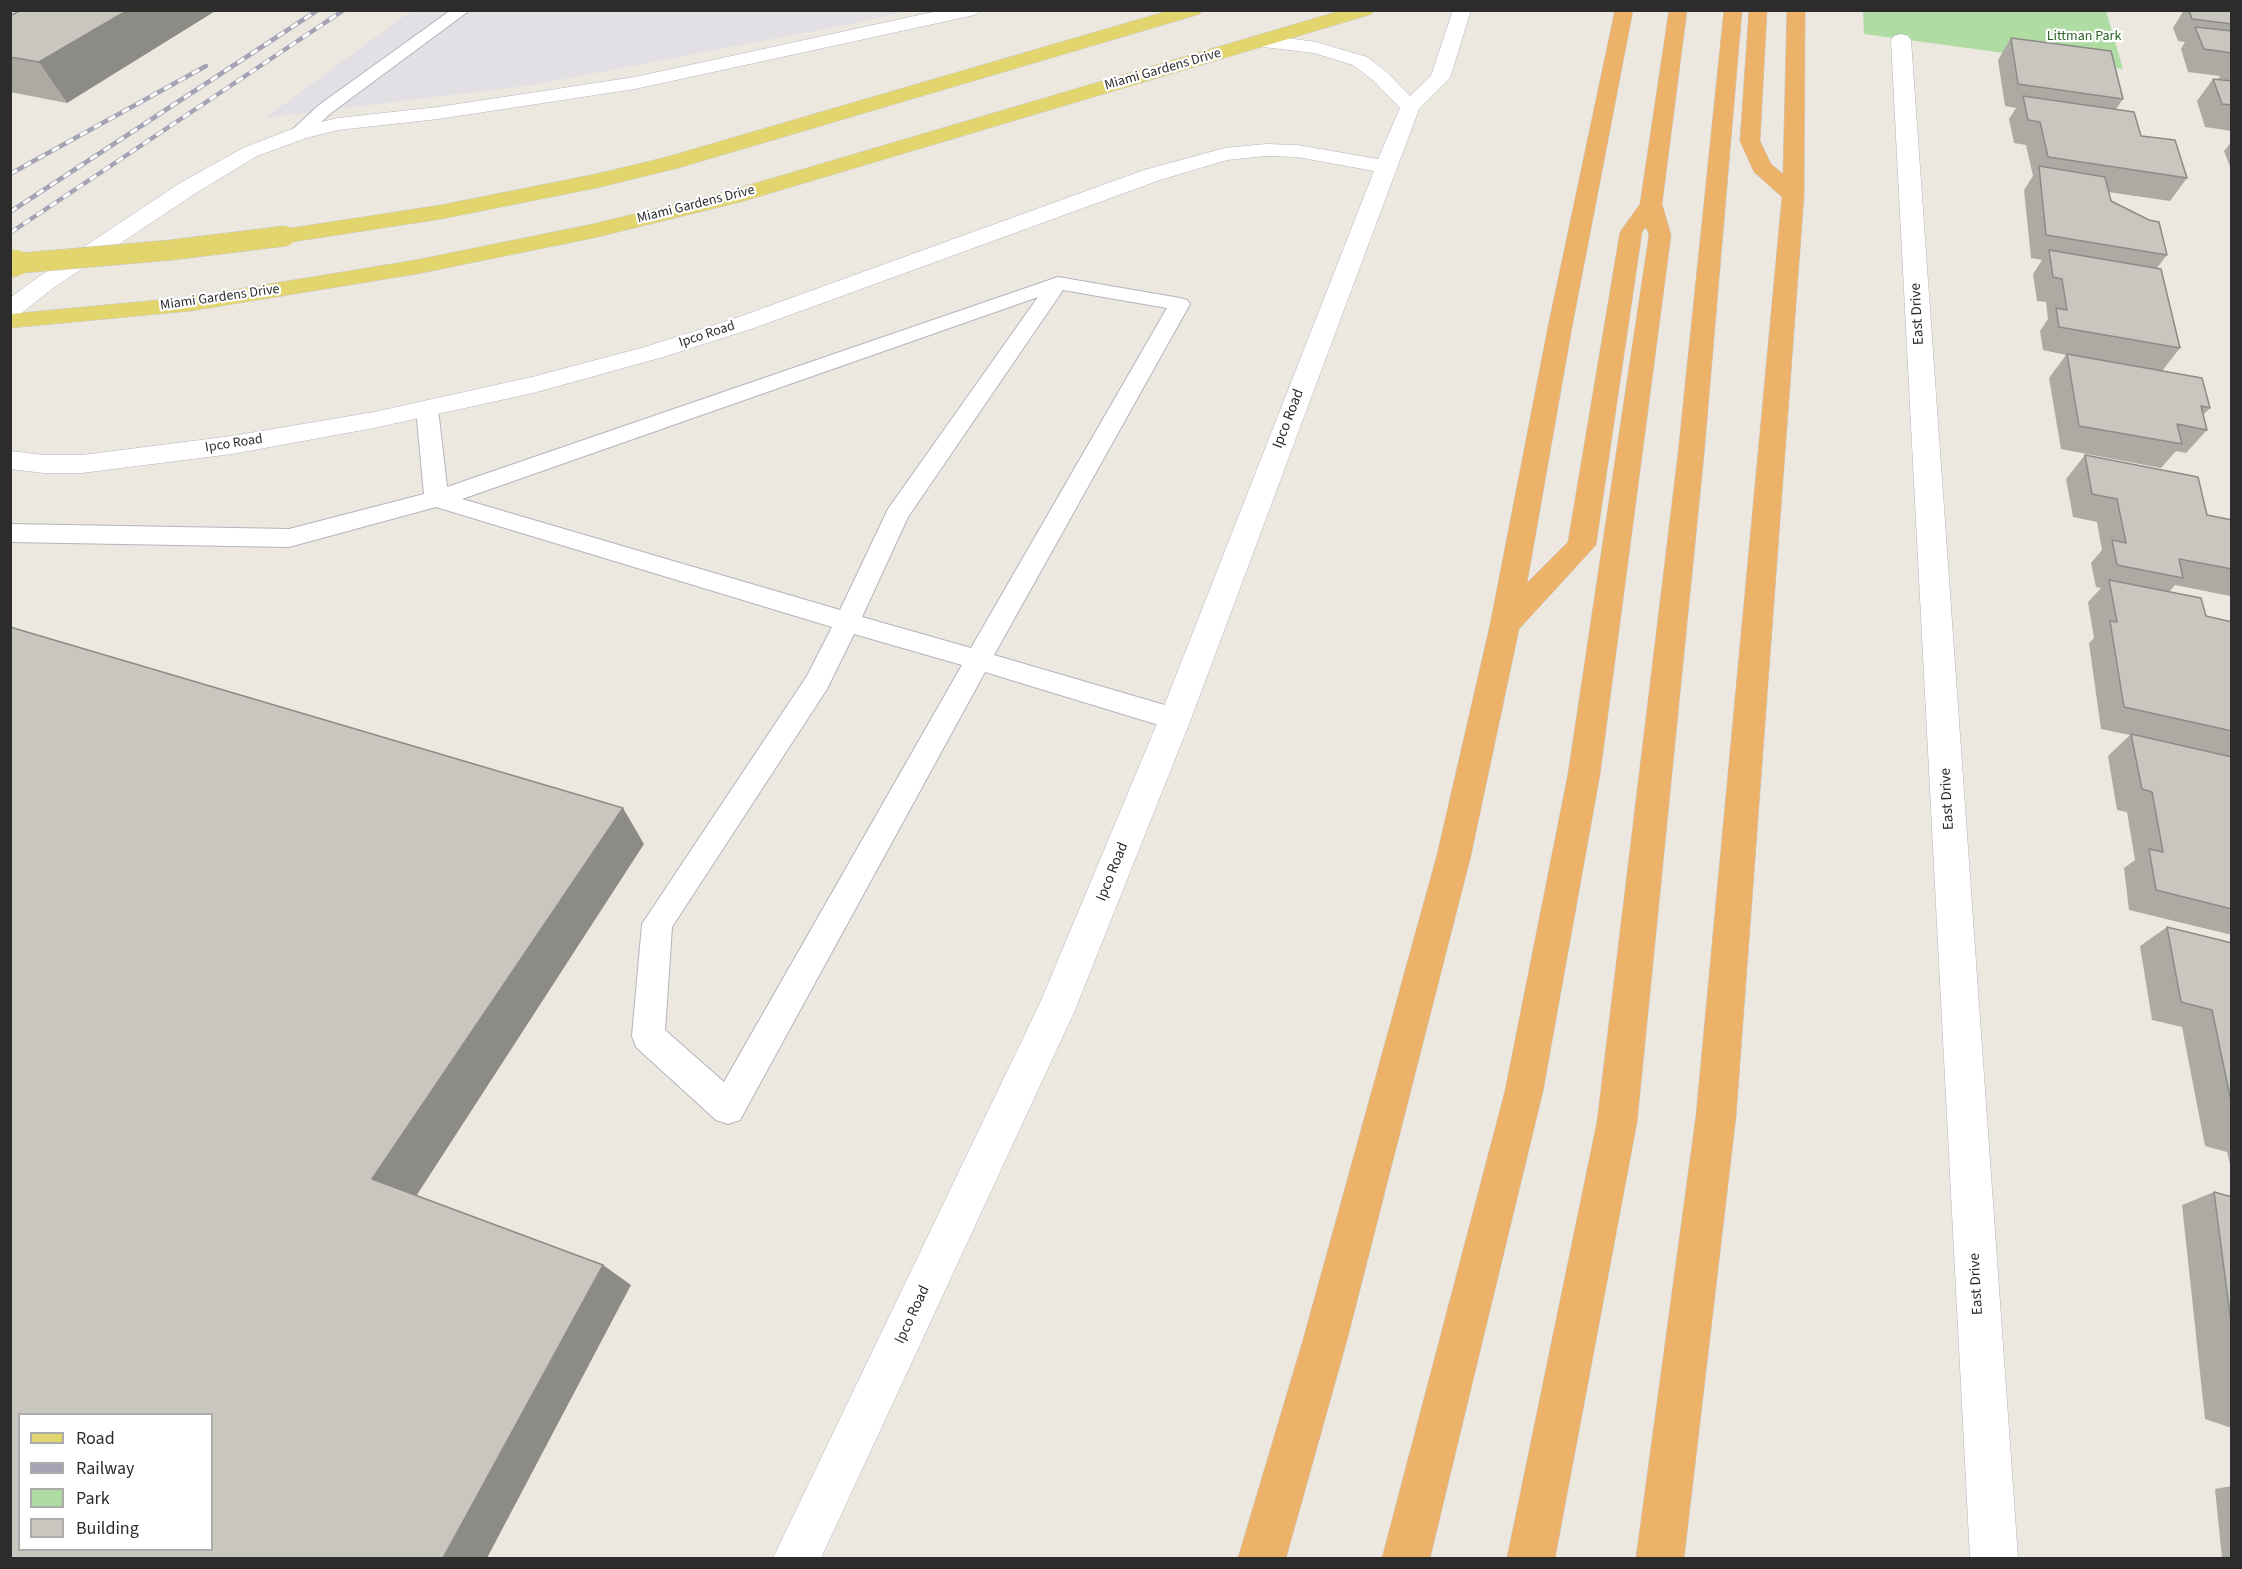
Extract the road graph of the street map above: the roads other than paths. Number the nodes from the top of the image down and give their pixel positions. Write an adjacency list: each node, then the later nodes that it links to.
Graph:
1 (462, 10): 14 (lane)
2 (970, 10): 14 (street)
3 (1193, 10): 18 (main road, bridge)
4 (1365, 10): 12 (main road, Miami Gardens Drive)
5 (1462, 10): 13 (street, Ipco Road)
6 (1624, 10): 27 (highway)
7 (1678, 10): 17 (highway)
8 (1733, 10): 33 (highway)
9 (1758, 10): 16 (highway)
10 (1796, 10): 16 (highway)
11 (1901, 40): 35 (street, East Drive)
12 (1264, 41): 13 (street); 21 (main road, Miami Gardens Drive)
13 (1410, 107): 15 (street, Ipco Road)
14 (298, 133): 20 (street)
15 (1386, 167): 22 (street, Ipco Road); 29 (street, Ipco Road)
16 (1793, 195): 34 (highway)
17 (1651, 204): 27 (highway); 32 (highway)
18 (10, 264)
19 (1058, 283): 24 (lane); 26 (lane); 28 (lane)
20 (10, 310)
21 (10, 321)
22 (427, 409): 23 (street, Ipco Road); 24 (lane)
23 (10, 460)
24 (436, 499): 25 (lane); 26 (lane)
25 (10, 533)
26 (848, 622): 28 (lane); 28 (lane)
27 (1505, 625): 31 (highway)
28 (978, 660): 29 (lane)
29 (1175, 719): 30 (street, Ipco Road)
30 (797, 1558)
31 (1262, 1558)
32 (1406, 1558)
33 (1531, 1558)
34 (1660, 1558)
35 (1994, 1558)

